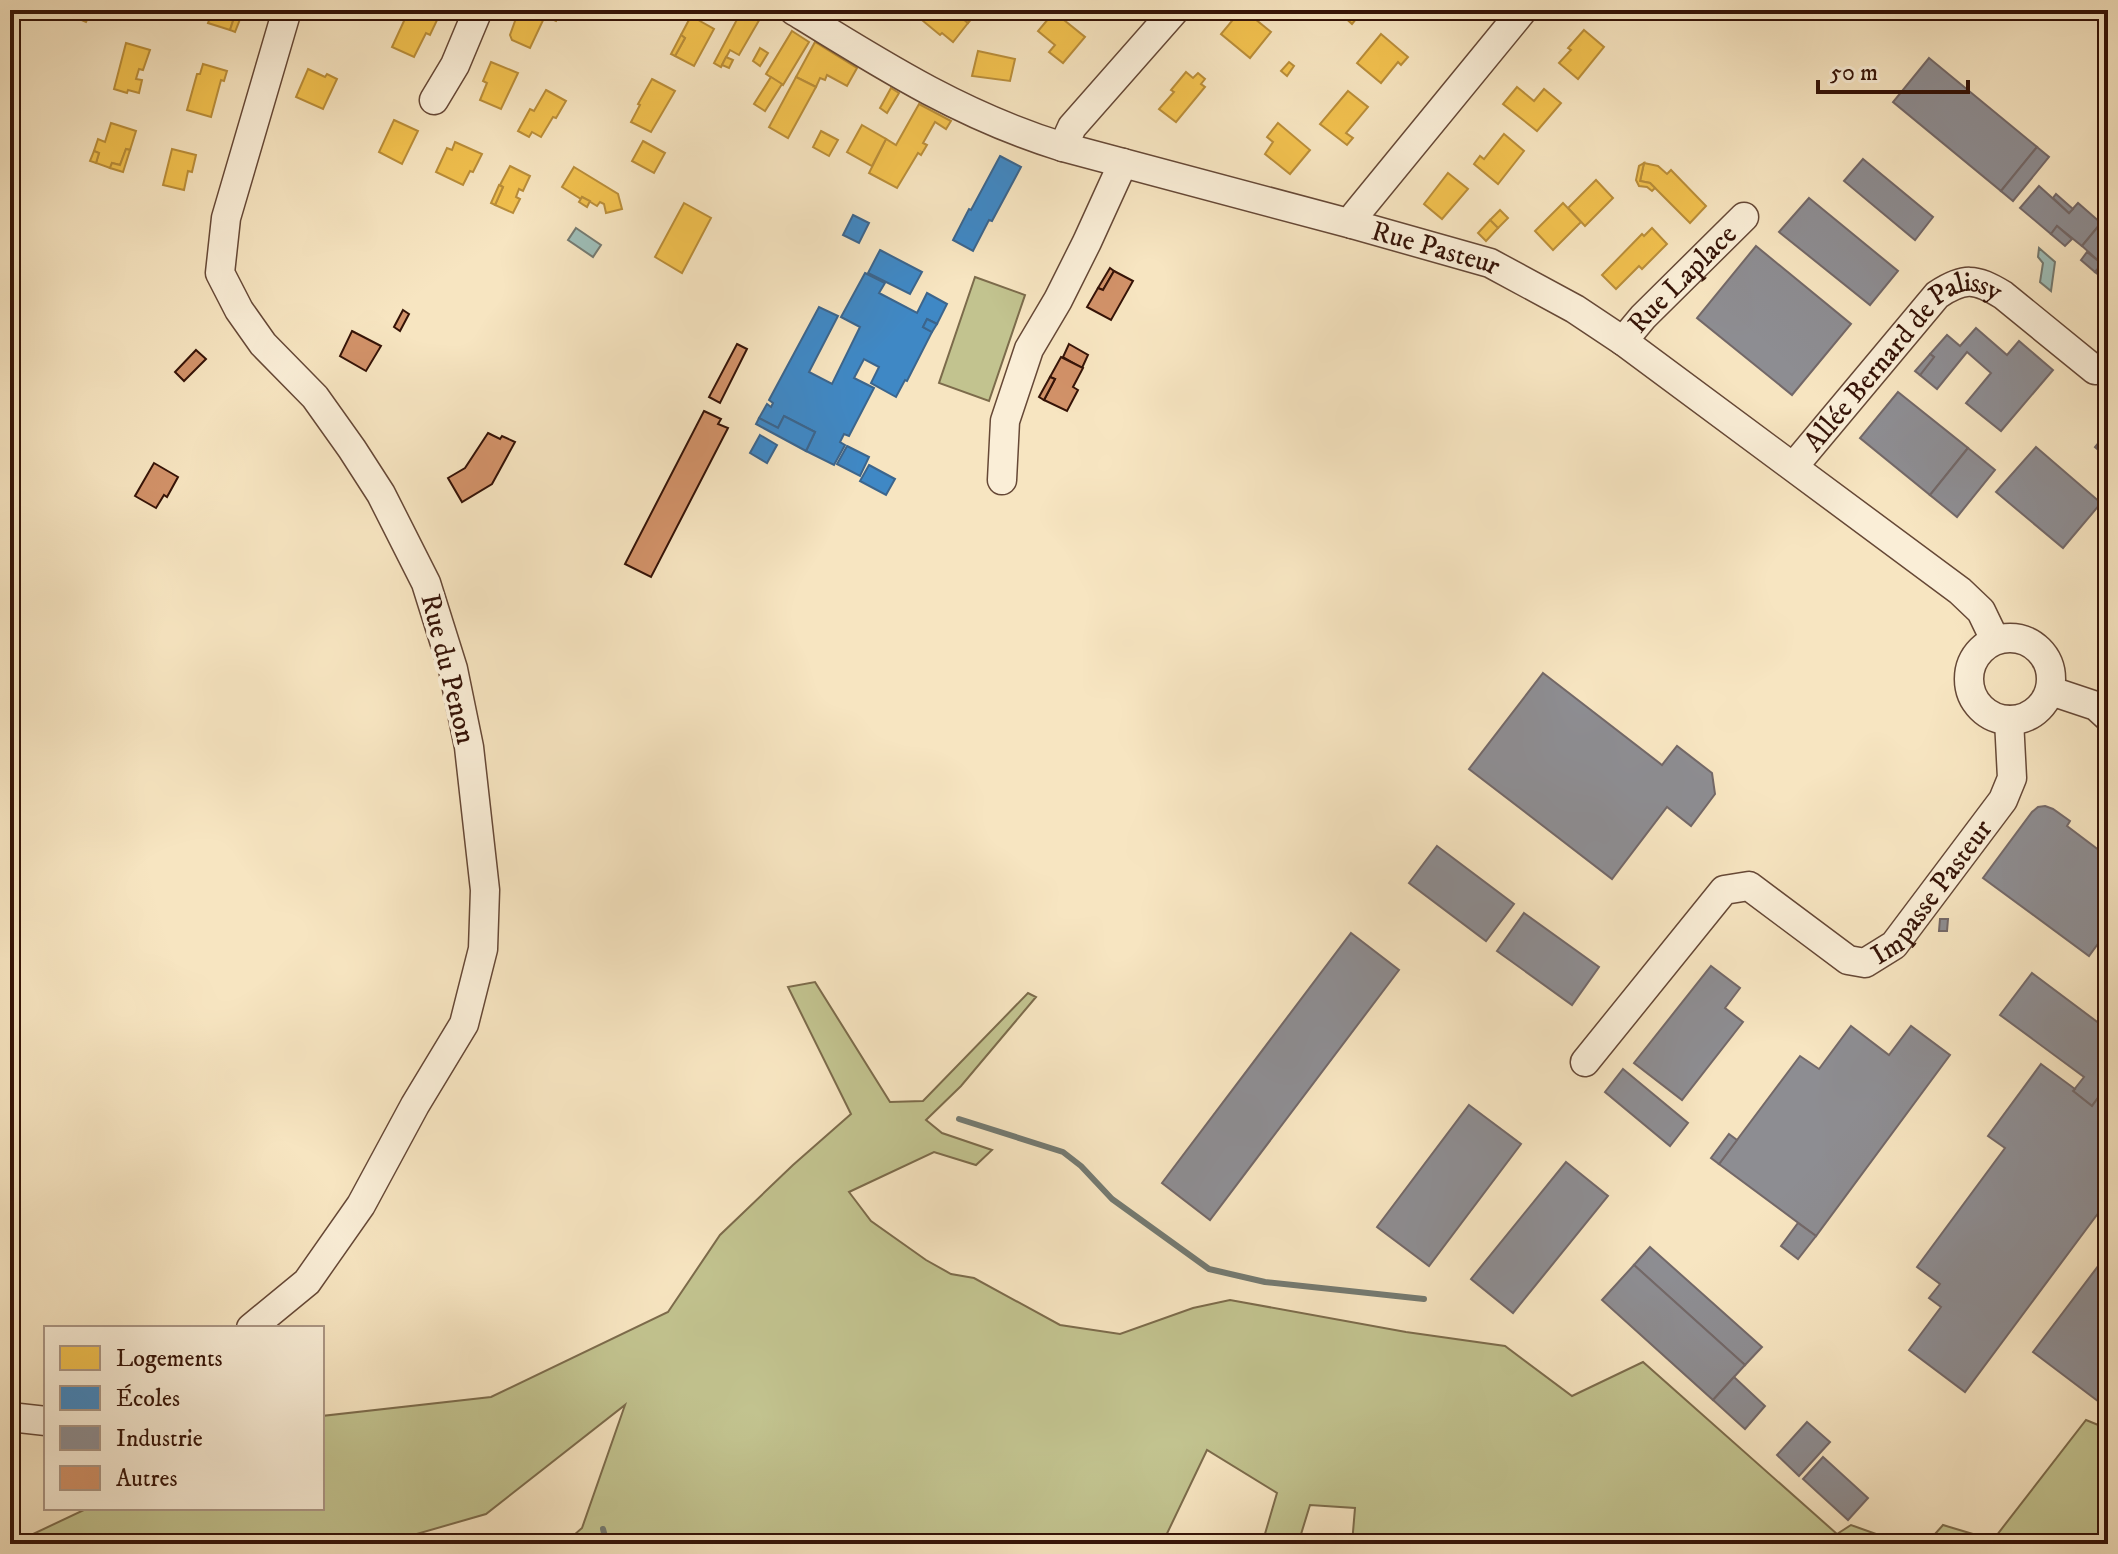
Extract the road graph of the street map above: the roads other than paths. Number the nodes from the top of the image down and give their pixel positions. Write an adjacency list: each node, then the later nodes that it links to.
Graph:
1 (287, 10): 20 (street, Rue du Penon)
2 (478, 10): 6 (street)
3 (793, 10): 7 (street, Rue Pasteur)
4 (1175, 10): 7 (street)
5 (1523, 10): 10 (street)
6 (434, 100)
7 (1063, 147): 8 (street, Rue Pasteur)
8 (1123, 163): 10 (street, Rue Pasteur); 14 (street)
9 (1744, 217): 11 (street, Rue Laplace)
10 (1352, 224): 11 (street, Rue Pasteur)
11 (1623, 341): 13 (street, Rue Pasteur)
12 (2095, 370): 13 (street, Allée Bernard de Palissy)
13 (1794, 466): 15 (street, Rue Pasteur)
14 (1002, 480)
15 (1995, 640): 16 (street); 18 (street)
16 (2051, 691): 17 (street); 18 (street)
17 (2108, 717)
18 (2009, 720): 19 (street, Impasse Pasteur)
19 (1585, 1062)
20 (253, 1326)
21 (10, 1417): 22 (street)
22 (44, 1421)

